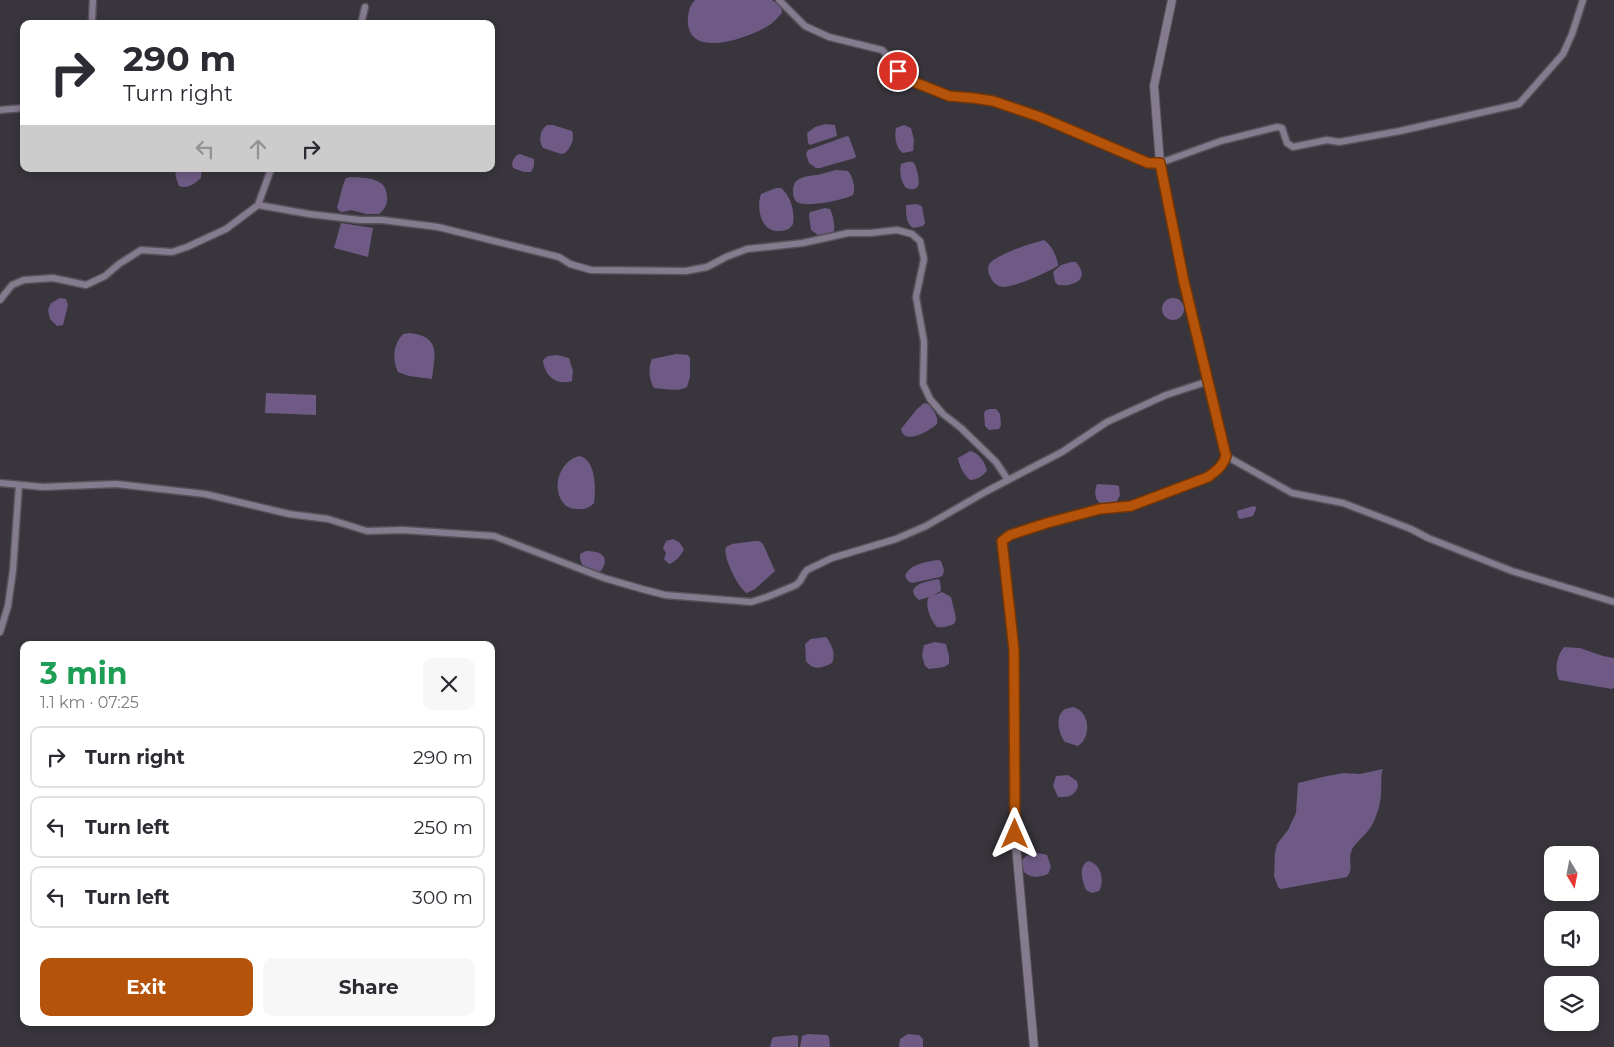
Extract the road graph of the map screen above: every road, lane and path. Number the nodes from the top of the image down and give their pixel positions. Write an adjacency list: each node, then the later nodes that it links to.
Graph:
1 (93, 0): 6 (street)
2 (779, 0): 10 (street)
3 (1172, 0): 10 (street)
4 (1583, 0): 10 (street)
5 (365, 7): 7 (street)
6 (92, 20)
7 (362, 20)
8 (20, 108): 9 (street)
9 (0, 110)
10 (1160, 163): 14 (street)
11 (270, 172): 12 (street)
12 (258, 205): 13 (street); 16 (street)
13 (0, 300)
14 (1208, 381): 15 (street); 16 (street)
15 (1226, 456): 19 (street); 21 (street)
16 (1008, 480): 18 (street)
17 (0, 483): 18 (street)
18 (19, 485): 20 (street)
19 (1614, 602)
20 (0, 632)
21 (1034, 1047)

